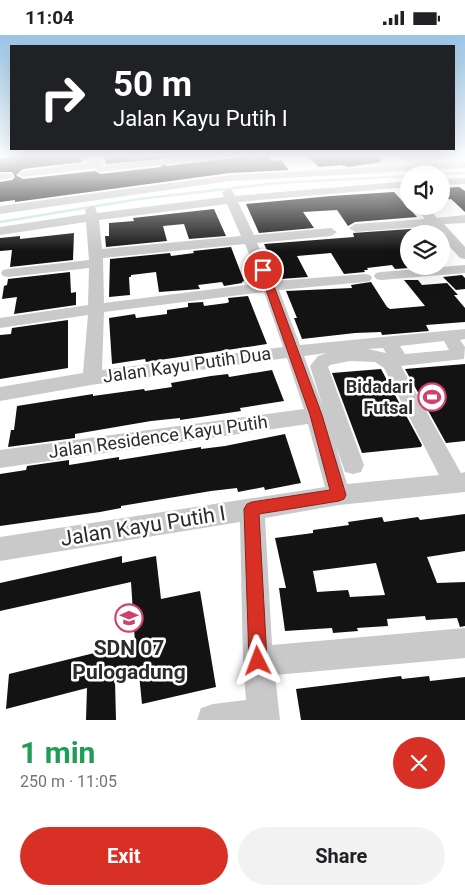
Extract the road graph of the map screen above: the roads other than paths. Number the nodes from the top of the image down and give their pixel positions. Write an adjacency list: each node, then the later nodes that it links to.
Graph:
1 (63, 188): 4 (street)
2 (314, 188): 3 (street)
3 (227, 194): 5 (street); 13 (street)
4 (0, 210)
5 (94, 214): 9 (street); 11 (street); 15 (street)
6 (428, 215): 8 (street)
7 (465, 219): 8 (street)
8 (434, 222): 10 (street); 14 (street)
9 (0, 226)
10 (355, 228)
11 (0, 231)
12 (330, 232): 13 (street)
13 (250, 239): 15 (street); 20 (street)
14 (465, 255)
15 (97, 259): 17 (street); 21 (street)
16 (465, 269): 18 (street)
17 (8, 273)
18 (382, 276)
19 (365, 278): 20 (street)
20 (270, 286): 21 (street); 25 (street)
21 (95, 308): 22 (street); 26 (street)
22 (0, 323)
23 (457, 335): 24 (street, Jalan Kayu Putih Dua)
24 (380, 347): 25 (street, Jalan Kayu Putih Dua); 30 (street); 31 (street)
25 (293, 351): 26 (street, Jalan Kayu Putih Dua); 28 (street)
26 (91, 378): 27 (street, Jalan Kayu Putih Dua)
27 (0, 393)
28 (316, 415): 29 (street, Jalan Residence Kayu Putih); 32 (street)
29 (0, 459)
30 (353, 465)
31 (460, 483): 32 (street, Jalan Kayu Putih I)
32 (339, 495): 33 (street, Jalan Kayu Putih I)
33 (252, 509): 34 (street, Jalan Kayu Putih I); 36 (street)
34 (0, 549)
35 (465, 643): 36 (street)
36 (258, 661): 37 (street)
37 (264, 717): 38 (street)
38 (213, 720)

